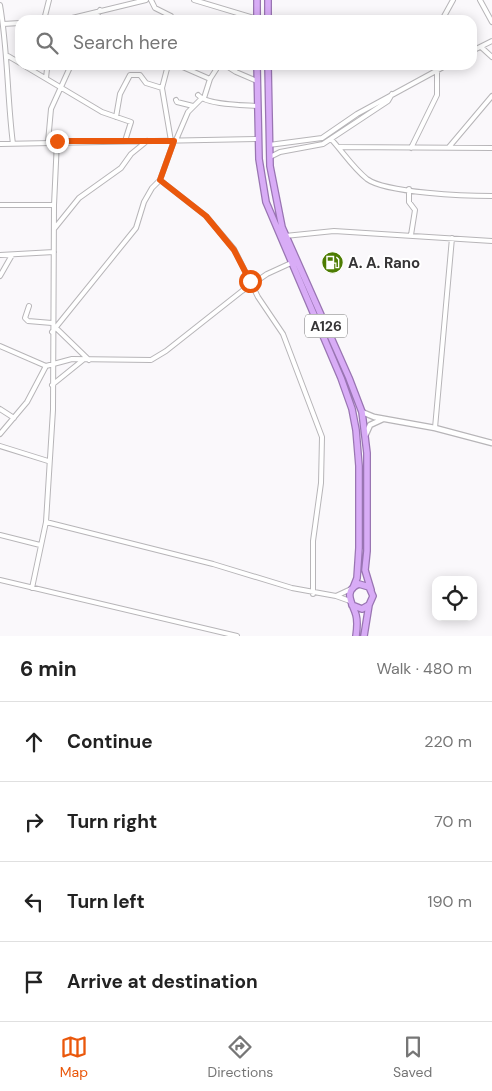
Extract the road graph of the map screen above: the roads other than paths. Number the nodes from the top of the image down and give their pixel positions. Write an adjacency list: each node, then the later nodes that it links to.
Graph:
1 (49, 0): 12 (street)
2 (146, 0): 10 (street)
3 (151, 0): 15 (street)
4 (194, 0): 11 (street)
5 (257, 0): 17 (highway)
6 (268, 0): 18 (highway)
7 (453, 0): 19 (street)
8 (480, 0): 20 (street)
9 (0, 5): 22 (street)
10 (100, 10): 13 (street); 14 (street)
11 (239, 14): 16 (street)
12 (45, 15)
13 (82, 15)
14 (97, 15)
15 (169, 15)
16 (242, 15)
17 (257, 15)
18 (268, 15)
19 (445, 15)
20 (492, 22)
21 (15, 23): 22 (street)
22 (3, 24): 26 (street)
23 (492, 41): 24 (street)
24 (481, 47): 25 (street); 27 (street)
25 (477, 49)
26 (8, 56): 28 (street); 59 (street)
27 (492, 57)
28 (15, 60)
29 (32, 70): 39 (street)
30 (47, 70): 39 (street)
31 (69, 70): 42 (street)
32 (167, 70): 43 (street)
33 (189, 70): 40 (street)
34 (216, 70): 40 (street)
35 (233, 70): 41 (street)
36 (257, 70): 41 (highway, A126)
37 (268, 70): 60 (highway, A126)
38 (437, 70): 44 (street); 63 (street)
39 (46, 78): 42 (street)
40 (210, 79): 46 (street)
41 (257, 81): 49 (highway, A126)
42 (62, 88): 50 (street); 57 (street)
43 (162, 88): 50 (street); 56 (street)
44 (392, 94): 51 (street); 60 (street)
45 (492, 96): 62 (street)
46 (199, 97): 48 (street); 49 (street)
47 (176, 100): 48 (street)
48 (193, 106): 56 (street)
49 (257, 106): 52 (highway, A126)
50 (116, 117): 54 (street)
51 (332, 138): 61 (street); 65 (street)
52 (258, 139): 56 (street); 79 (highway, A126)
53 (57, 141): 54 (street); 57 (street); 70 (street)
54 (125, 141): 55 (street)
55 (147, 141): 56 (street); 71 (street)
56 (174, 141): 66 (street)
57 (48, 142): 59 (street)
58 (0, 144): 59 (street)
59 (13, 144)
60 (269, 145): 65 (highway, A126)
61 (339, 147): 63 (street); 67 (street)
62 (449, 147): 63 (street); 64 (street)
63 (411, 148)
64 (492, 148)
65 (270, 157): 73 (highway, A126)
66 (160, 180): 81 (street); 83 (street)
67 (409, 189): 68 (street); 72 (street)
68 (492, 196)
69 (0, 205): 70 (street)
70 (54, 205): 71 (street)
71 (54, 230): 76 (street)
72 (411, 234): 73 (street); 74 (street)
73 (285, 236): 91 (highway, A126)
74 (452, 238): 75 (street); 94 (street)
75 (492, 241)
76 (54, 252): 77 (street); 83 (street)
77 (12, 255): 78 (street); 80 (street)
78 (0, 256)
79 (291, 263): 81 (street); 105 (highway, A126)
80 (0, 276)
81 (252, 284): 86 (street); 107 (street)
82 (29, 306): 83 (street)
83 (54, 326): 86 (street); 87 (street)
84 (0, 346): 88 (street)
85 (84, 360): 86 (street); 87 (street); 89 (street)
86 (89, 360)
87 (52, 365): 88 (street); 89 (street)
88 (46, 366): 92 (street)
89 (52, 385): 99 (street)
90 (0, 409): 92 (street)
91 (362, 412): 93 (street); 96 (highway, A126)
92 (14, 418): 95 (street)
93 (384, 419): 94 (street); 96 (street)
94 (435, 428): 97 (street)
95 (0, 434)
96 (366, 436): 106 (highway, A126)
97 (492, 443)
98 (0, 446): 99 (street)
99 (48, 461): 100 (street)
100 (46, 522): 102 (street); 107 (street)
101 (0, 535): 102 (street)
102 (40, 545): 104 (street)
103 (0, 580): 104 (street)
104 (32, 588): 111 (street)
105 (352, 588): 106 (highway); 108 (street); 109 (highway, A126)
106 (371, 590): 110 (highway, A126)
107 (313, 594): 108 (street)
108 (336, 596): 109 (street)
109 (351, 603): 110 (highway); 112 (highway, A126)
110 (369, 605): 113 (highway, A126)
111 (237, 636)
112 (356, 636)
113 (364, 636)

